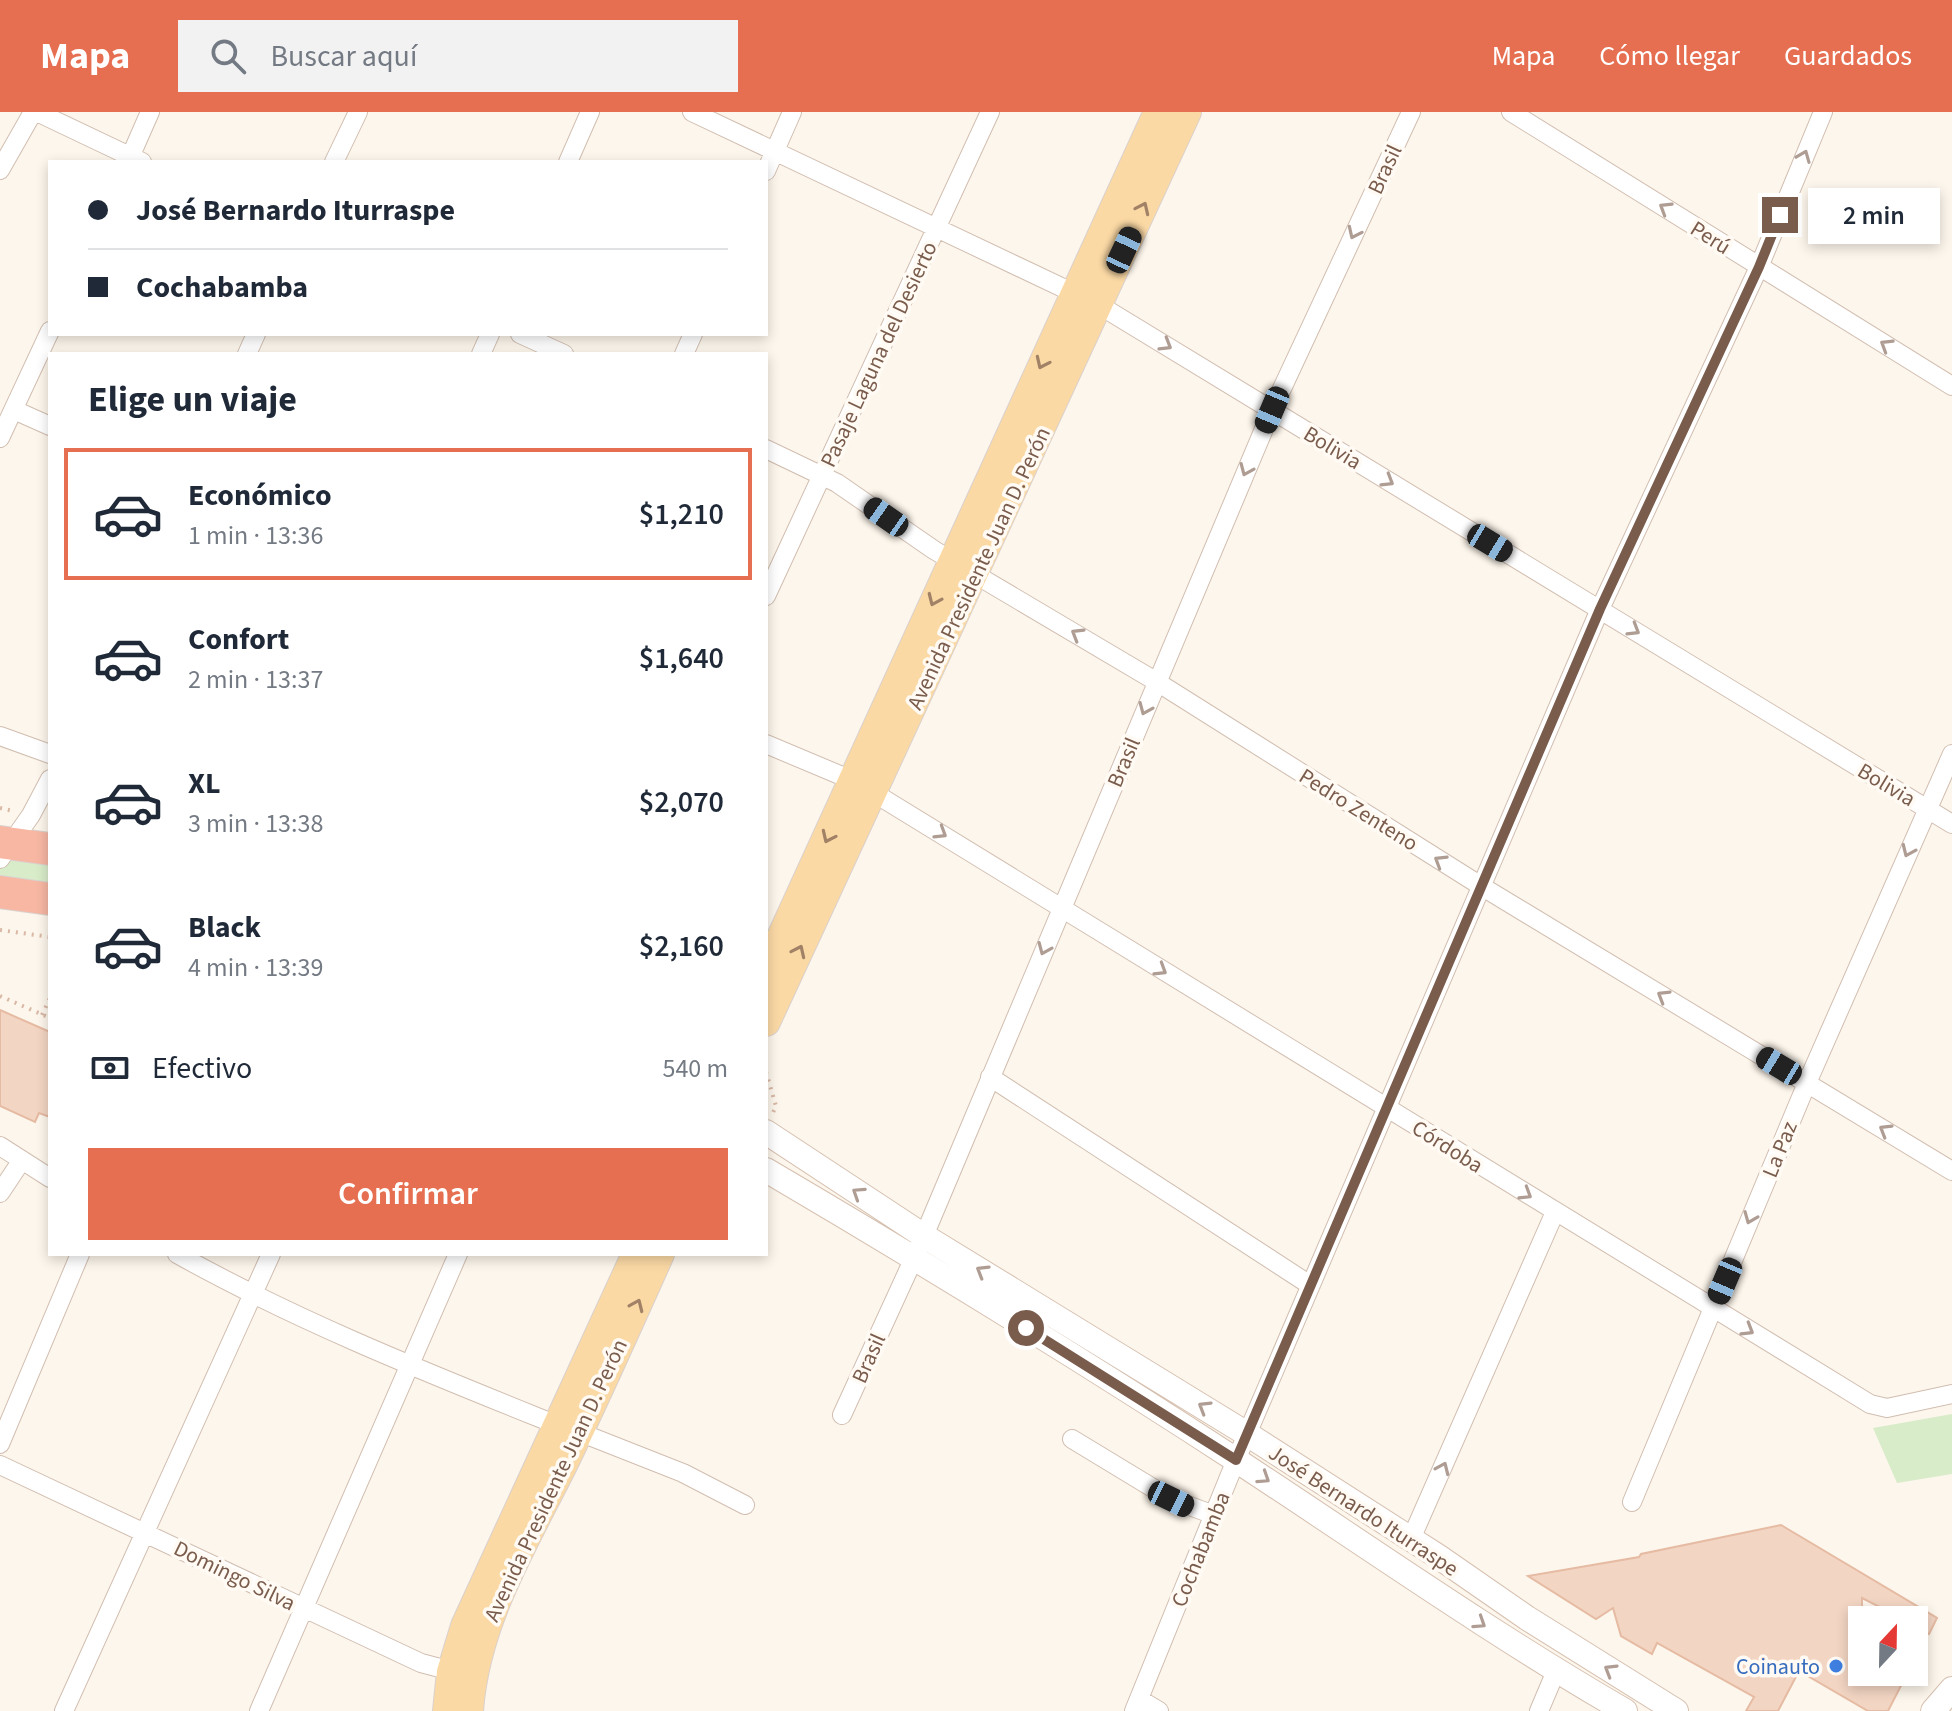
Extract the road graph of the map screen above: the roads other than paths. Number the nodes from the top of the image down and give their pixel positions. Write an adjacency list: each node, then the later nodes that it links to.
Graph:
1 (35, 112): 14 (street); 18 (street)
2 (150, 112): 14 (street)
3 (358, 112): 15 (street)
4 (590, 112): 16 (street)
5 (692, 112): 13 (street, Bolivia)
6 (792, 112): 13 (street)
7 (990, 112): 19 (street, Pasaje Laguna del Desierto)
8 (1158, 112): 21 (main road, Avenida Presidente Juan D. Perón)
9 (1187, 112): 21 (main road, Avenida Presidente Juan D. Perón, one-way to 9)
10 (1411, 112): 26 (street, Brasil, one-way to 26)
11 (1511, 112): 20 (street, Perú, one-way to 11)
12 (1823, 112): 20 (street, Cochabamba, one-way to 12)
13 (775, 151): 17 (street); 19 (street, Bolivia)
14 (133, 160)
15 (335, 160)
16 (569, 160)
17 (768, 167)
18 (0, 170)
19 (938, 228): 21 (street, Bolivia); 30 (street, Pasaje Laguna del Desierto)
20 (1759, 267): 25 (street, Perú, one-way to 20); 33 (street, Cochabamba)
21 (1087, 298): 26 (street, Bolivia, one-way to 26); 31 (main road, Avenida Presidente Juan D. Perón)
22 (48, 335): 27 (street)
23 (524, 336): 24 (street)
24 (560, 352)
25 (1952, 386)
26 (1272, 410): 33 (street, Bolivia, one-way to 33); 34 (street, Brasil, one-way to 34)
27 (5, 422): 28 (street)
28 (48, 426)
29 (768, 450): 30 (street, Pedro Zenteno)
30 (821, 475): 31 (street, Pedro Zenteno); 32 (street, Pasaje Laguna del Desierto)
31 (963, 566): 34 (street, Pedro Zenteno, one-way to 31); 40 (main road, Avenida Presidente Juan D. Perón)
32 (768, 592)
33 (1600, 609): 41 (street, Bolivia, one-way to 41); 45 (street, Cochabamba)
34 (1157, 682): 45 (street, Pedro Zenteno, one-way to 34); 48 (street, Brasil, one-way to 48)
35 (0, 736): 37 (street)
36 (768, 745): 40 (street, Córdoba)
37 (48, 753)
38 (1952, 754): 41 (street, La Paz)
39 (48, 782): 43 (street)
40 (864, 787): 48 (street, Córdoba, one-way to 48); 49 (main road, Avenida Presidente Juan D. Perón, one-way to 49); 50 (main road, Avenida Presidente Juan D. Perón, one-way to 40)
41 (1927, 808): 42 (street, Bolivia); 52 (street, La Paz, one-way to 52)
42 (1952, 824)
43 (4, 848): 44 (highway)
44 (48, 849)
45 (1481, 886): 52 (street, Pedro Zenteno, one-way to 45); 53 (street, Cochabamba)
46 (0, 892): 47 (highway)
47 (48, 899)
48 (1061, 908): 51 (street, Brasil, one-way to 51); 53 (street, Córdoba, one-way to 53)
49 (768, 966)
50 (768, 1017)
51 (990, 1077): 62 (street, Brasil); 69 (street)
52 (1807, 1083): 58 (street, Pedro Zenteno, one-way to 52); 71 (street, La Paz, one-way to 71)
53 (1387, 1109): 61 (street, Córdoba, one-way to 61); 69 (street, Cochabamba)
54 (769, 1125): 62 (main road, José Bernardo Iturraspe, one-way to 54)
55 (0, 1146): 56 (street)
56 (22, 1160): 59 (street); 60 (street)
57 (768, 1171): 62 (main road, José Bernardo Iturraspe)
58 (1952, 1171)
59 (48, 1177)
60 (0, 1193)
61 (1555, 1212): 71 (street, Córdoba); 85 (street, one-way to 61)
62 (919, 1246): 74 (street, Brasil); 76 (main road, José Bernardo Iturraspe, one-way to 62); 79 (main road, José Bernardo Iturraspe)
63 (79, 1256): 78 (street)
64 (181, 1256): 70 (street)
65 (270, 1256): 70 (street)
66 (457, 1256): 72 (street)
67 (635, 1256): 75 (main road, Avenida Presidente Juan D. Perón)
68 (659, 1256): 75 (main road, Avenida Presidente Juan D. Perón, one-way to 68)
69 (1310, 1285): 76 (street, Cochabamba)
70 (251, 1295): 72 (street); 84 (street)
71 (1713, 1309): 73 (street, Córdoba, one-way to 73); 81 (street, La Paz)
72 (410, 1366): 75 (street); 86 (street)
73 (1952, 1394)
74 (842, 1415)
75 (568, 1429): 82 (street); 88 (main road, Avenida Presidente Juan D. Perón)
76 (1247, 1434): 79 (street, Cochabamba); 85 (main road, José Bernardo Iturraspe)
77 (1072, 1439): 83 (street)
78 (0, 1444)
79 (1236, 1460): 83 (street, Cochabamba); 87 (main road, José Bernardo Iturraspe, one-way to 87)
80 (2, 1471): 84 (street, Domingo Silva)
81 (1632, 1502)
82 (745, 1505)
83 (1214, 1515): 90 (street, Cochabamba)
84 (144, 1532): 86 (street, Domingo Silva); 91 (street)
85 (1411, 1539): 98 (main road, José Bernardo Iturraspe, one-way to 85)
86 (304, 1609): 88 (street, Domingo Silva); 92 (street)
87 (1556, 1671): 96 (street); 97 (main road, José Bernardo Iturraspe)
88 (462, 1673): 93 (main road, Avenida Presidente Juan D. Perón); 94 (main road, Avenida Presidente Juan D. Perón)
89 (1952, 1689): 99 (main road)
90 (1136, 1705): 95 (street)
91 (64, 1711)
92 (259, 1711)
93 (447, 1711)
94 (469, 1711)
95 (1159, 1711)
96 (1539, 1711)
97 (1625, 1711)
98 (1676, 1711)
99 (1933, 1711)

